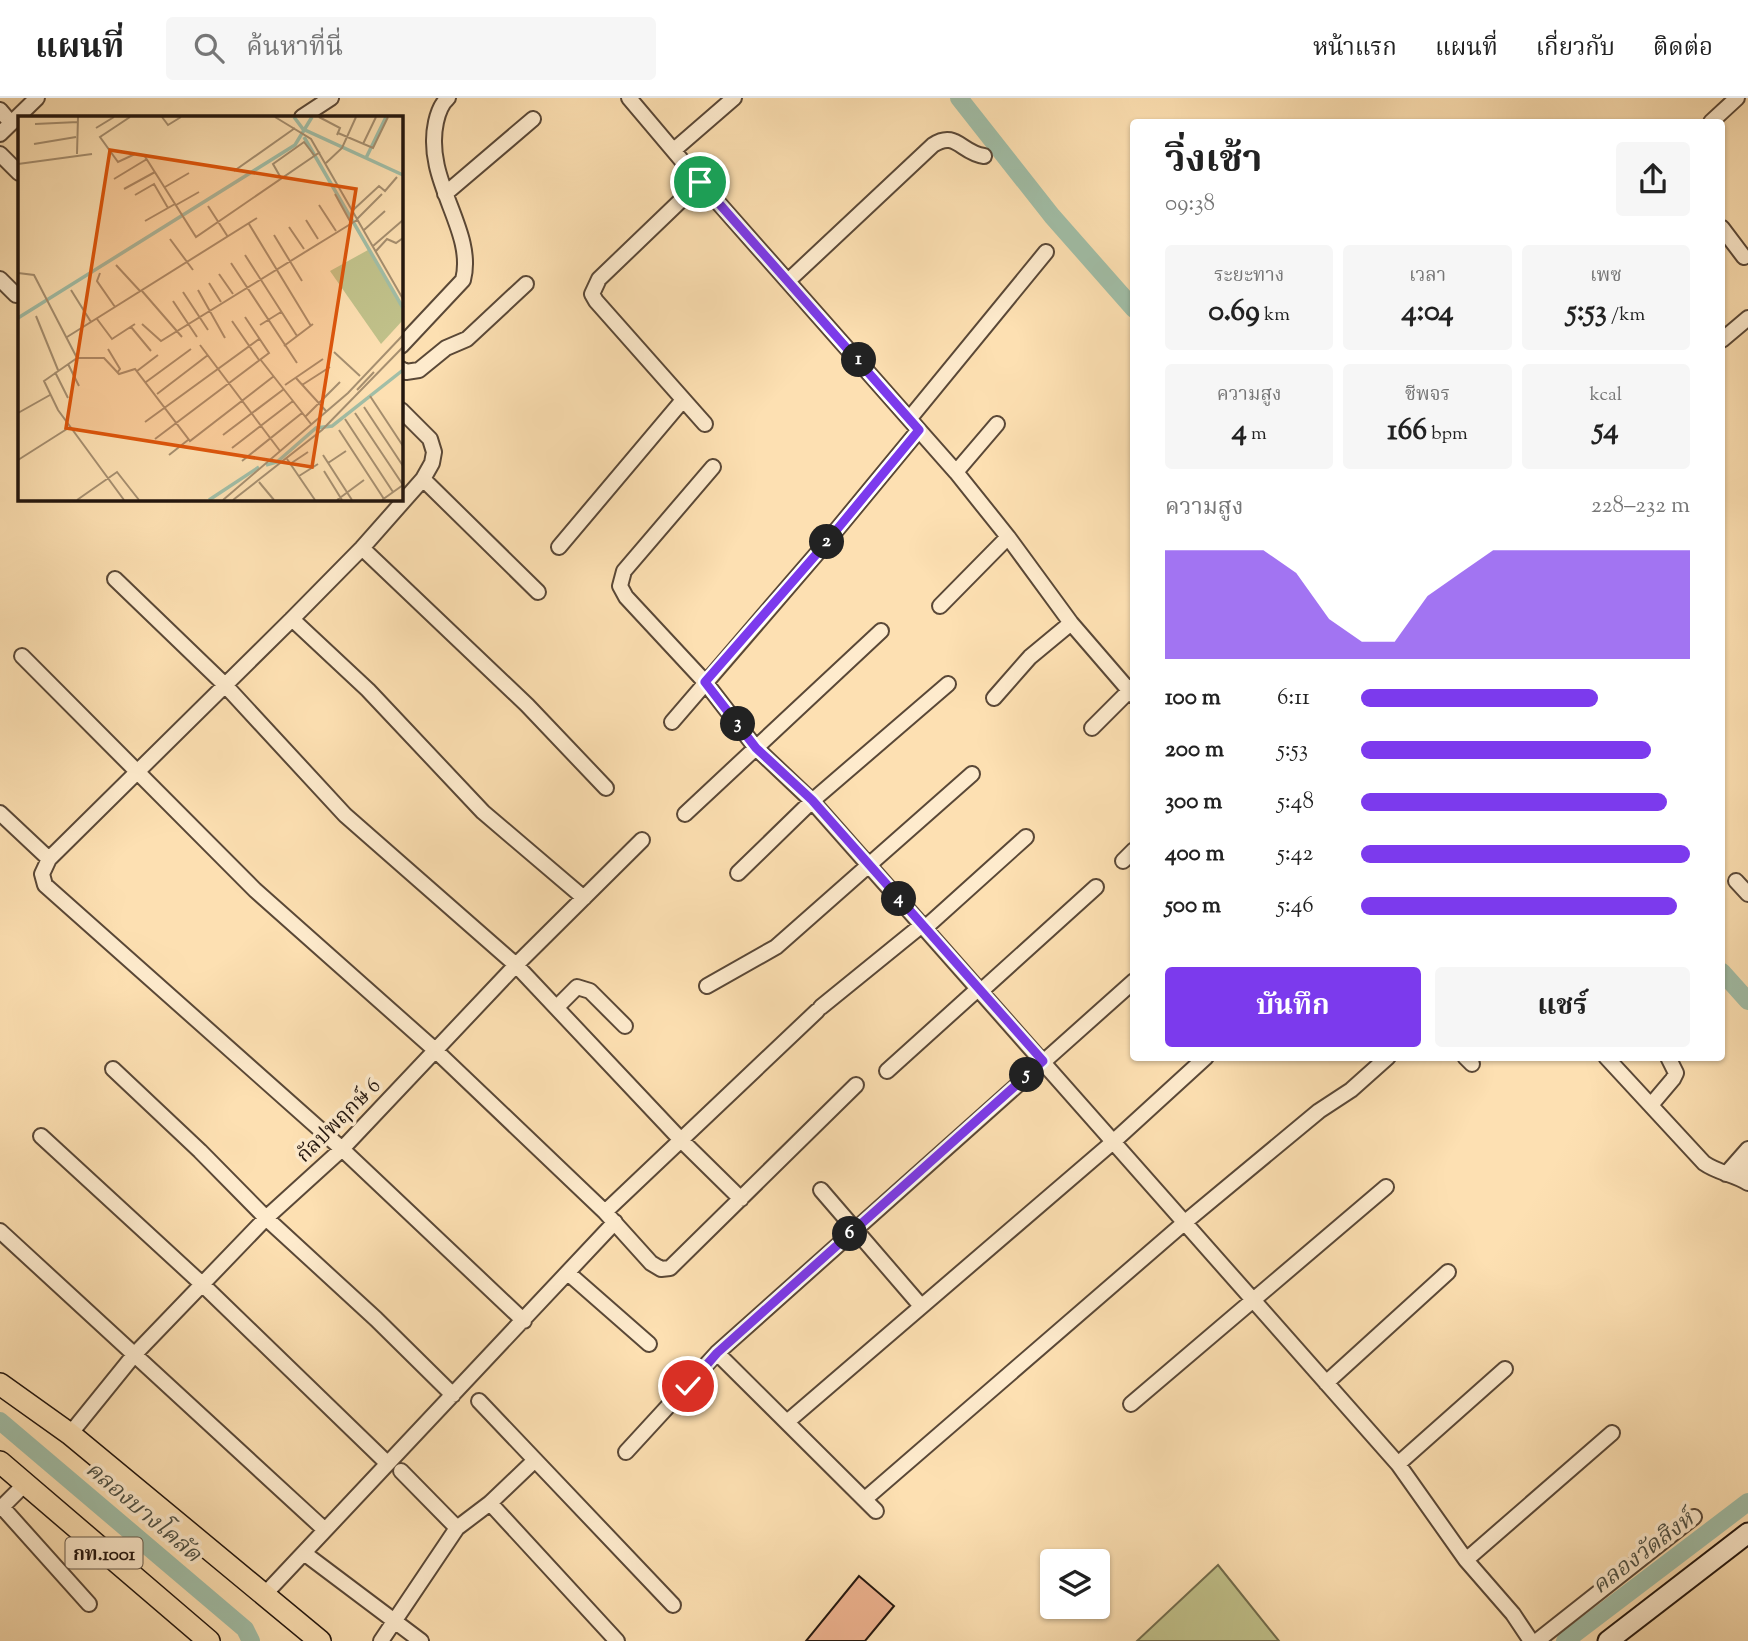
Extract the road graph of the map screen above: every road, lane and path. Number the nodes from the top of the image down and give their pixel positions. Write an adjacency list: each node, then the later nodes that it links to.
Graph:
1 (37, 98): 9 (street)
2 (331, 98): 10 (street)
3 (629, 98): 15 (street)
4 (734, 98): 15 (street)
5 (1737, 98): 12 (street)
6 (445, 99): 20 (street)
7 (0, 110): 13 (street)
8 (18, 116): 13 (street)
9 (18, 116)
10 (304, 116)
11 (533, 119): 20 (street)
12 (1714, 119)
13 (11, 123): 14 (street)
14 (0, 134)
15 (674, 150): 19 (street)
16 (0, 154): 18 (street)
17 (984, 156): 25 (street)
18 (18, 172)
19 (700, 182): 25 (street); 32 (street)
20 (444, 194): 30 (street)
21 (1725, 232): 23 (street)
22 (1046, 252): 34 (street)
23 (1744, 257)
24 (0, 279): 27 (street)
25 (788, 281): 34 (street)
26 (526, 284): 31 (street)
27 (16, 295)
28 (1748, 318): 29 (street)
29 (1725, 335)
30 (402, 345)
31 (402, 370)
32 (683, 400): 35 (street); 42 (street)
33 (402, 411): 40 (street)
34 (910, 418): 37 (street)
35 (705, 424)
36 (997, 424): 39 (street)
37 (919, 430): 39 (street); 51 (street)
38 (713, 467): 51 (street)
39 (956, 472): 41 (street)
40 (423, 479): 43 (street); 45 (street)
41 (1008, 537): 46 (street); 48 (street)
42 (559, 547)
43 (362, 548): 47 (street); 62 (street)
44 (115, 579): 52 (street)
45 (538, 592)
46 (940, 606)
47 (292, 619): 52 (street); 76 (street)
48 (1071, 624): 54 (street); 56 (street)
49 (880, 631): 59 (street)
50 (22, 656): 60 (street)
51 (705, 682): 57 (street); 59 (street)
52 (224, 684): 60 (street); 78 (street)
53 (948, 684): 63 (street)
54 (1130, 689)
55 (1130, 693): 58 (street)
56 (994, 698)
57 (672, 722)
58 (1092, 727)
59 (756, 748): 63 (street); 65 (street)
60 (137, 773): 69 (street); 84 (street)
61 (972, 774): 71 (street)
62 (606, 789)
63 (812, 800): 71 (street); 72 (street)
64 (0, 813): 69 (street)
65 (685, 814)
66 (1026, 837): 77 (street)
67 (642, 840): 76 (street, กัลปพฤกษ์ 6)
68 (1130, 854): 70 (street)
69 (49, 859): 97 (street)
70 (1123, 861)
71 (869, 865): 77 (street); 80 (street)
72 (738, 873)
73 (1736, 881): 75 (street)
74 (1096, 887): 81 (street)
75 (1748, 894)
76 (584, 898): 78 (street, กัลปพฤกษ์ 6)
77 (924, 926): 81 (street); 95 (street)
78 (516, 965): 82 (street); 84 (street, กัลปพฤกษ์ 6)
79 (1130, 985): 85 (street)
80 (707, 986)
81 (980, 989): 85 (street); 91 (street)
82 (557, 1007): 83 (street); 95 (street)
83 (625, 1026)
84 (434, 1049): 97 (street, กัลปพฤกษ์ 6); 103 (street)
85 (1043, 1061): 96 (street); 106 (street)
86 (1202, 1061): 96 (street)
87 (1384, 1061): 105 (street)
88 (1610, 1061): 93 (street)
89 (1670, 1061): 93 (street)
90 (113, 1069): 104 (street)
91 (887, 1071)
92 (856, 1085): 102 (street)
93 (1651, 1105): 99 (street)
94 (41, 1136): 110 (street)
95 (681, 1140): 102 (street); 103 (street)
96 (1113, 1142): 105 (street); 112 (street)
97 (342, 1149): 104 (street, กัลปพฤกษ์ 6); 113 (street)
98 (1748, 1149): 99 (street)
99 (1740, 1175)
100 (1386, 1187): 111 (street)
101 (821, 1190): 106 (street)
102 (741, 1199): 103 (street)
103 (610, 1217): 109 (street)
104 (265, 1218): 110 (street, กัลปพฤกษ์ 6); 120 (street)
105 (1184, 1223): 111 (street); 132 (street)
106 (856, 1229): 112 (street); 115 (street)
107 (0, 1231): 116 (street)
108 (1448, 1272): 118 (street)
109 (568, 1273): 113 (street); 114 (street)
110 (202, 1284): 116 (street, กัลปพฤกษ์ 6); 130 (street)
111 (1254, 1302): 118 (street); 122 (street)
112 (921, 1306): 123 (street)
113 (524, 1321): 120 (street)
114 (649, 1344)
115 (717, 1353): 123 (street); 126 (street)
116 (134, 1355): 125 (street, กัลปพฤกษ์ 6); 138 (street)
117 (1505, 1369): 129 (street)
118 (1326, 1383): 129 (street)
119 (4, 1386): 125 (main road)
120 (453, 1395): 130 (street)
121 (478, 1401): 127 (street)
122 (1131, 1404)
123 (787, 1422): 132 (street)
124 (1612, 1433): 141 (street)
125 (70, 1434): 142 (main road)
126 (626, 1452)
127 (534, 1461): 133 (street); 144 (street)
128 (0, 1462): 131 (main road, กท.1001)
129 (1398, 1464): 141 (street)
130 (394, 1467): 137 (street); 138 (street)
131 (25, 1484): 134 (street); 146 (main road, กท.1001)
132 (865, 1499): 135 (street)
133 (489, 1503): 137 (street); 150 (street)
134 (1, 1508): 143 (street)
135 (876, 1511)
136 (1694, 1517): 152 (street)
137 (457, 1528): 145 (street)
138 (325, 1530): 140 (street)
139 (1748, 1534): 153 (street)
140 (304, 1553): 142 (street); 145 (street)
141 (1466, 1560): 151 (street)
142 (265, 1594): 147 (main road)
143 (89, 1604)
144 (673, 1605)
145 (394, 1622): 148 (street); 149 (street)
146 (209, 1641)
147 (320, 1641)
148 (381, 1641)
149 (421, 1641)
150 (617, 1641)
151 (1531, 1641)
152 (1537, 1641)
153 (1608, 1641)

